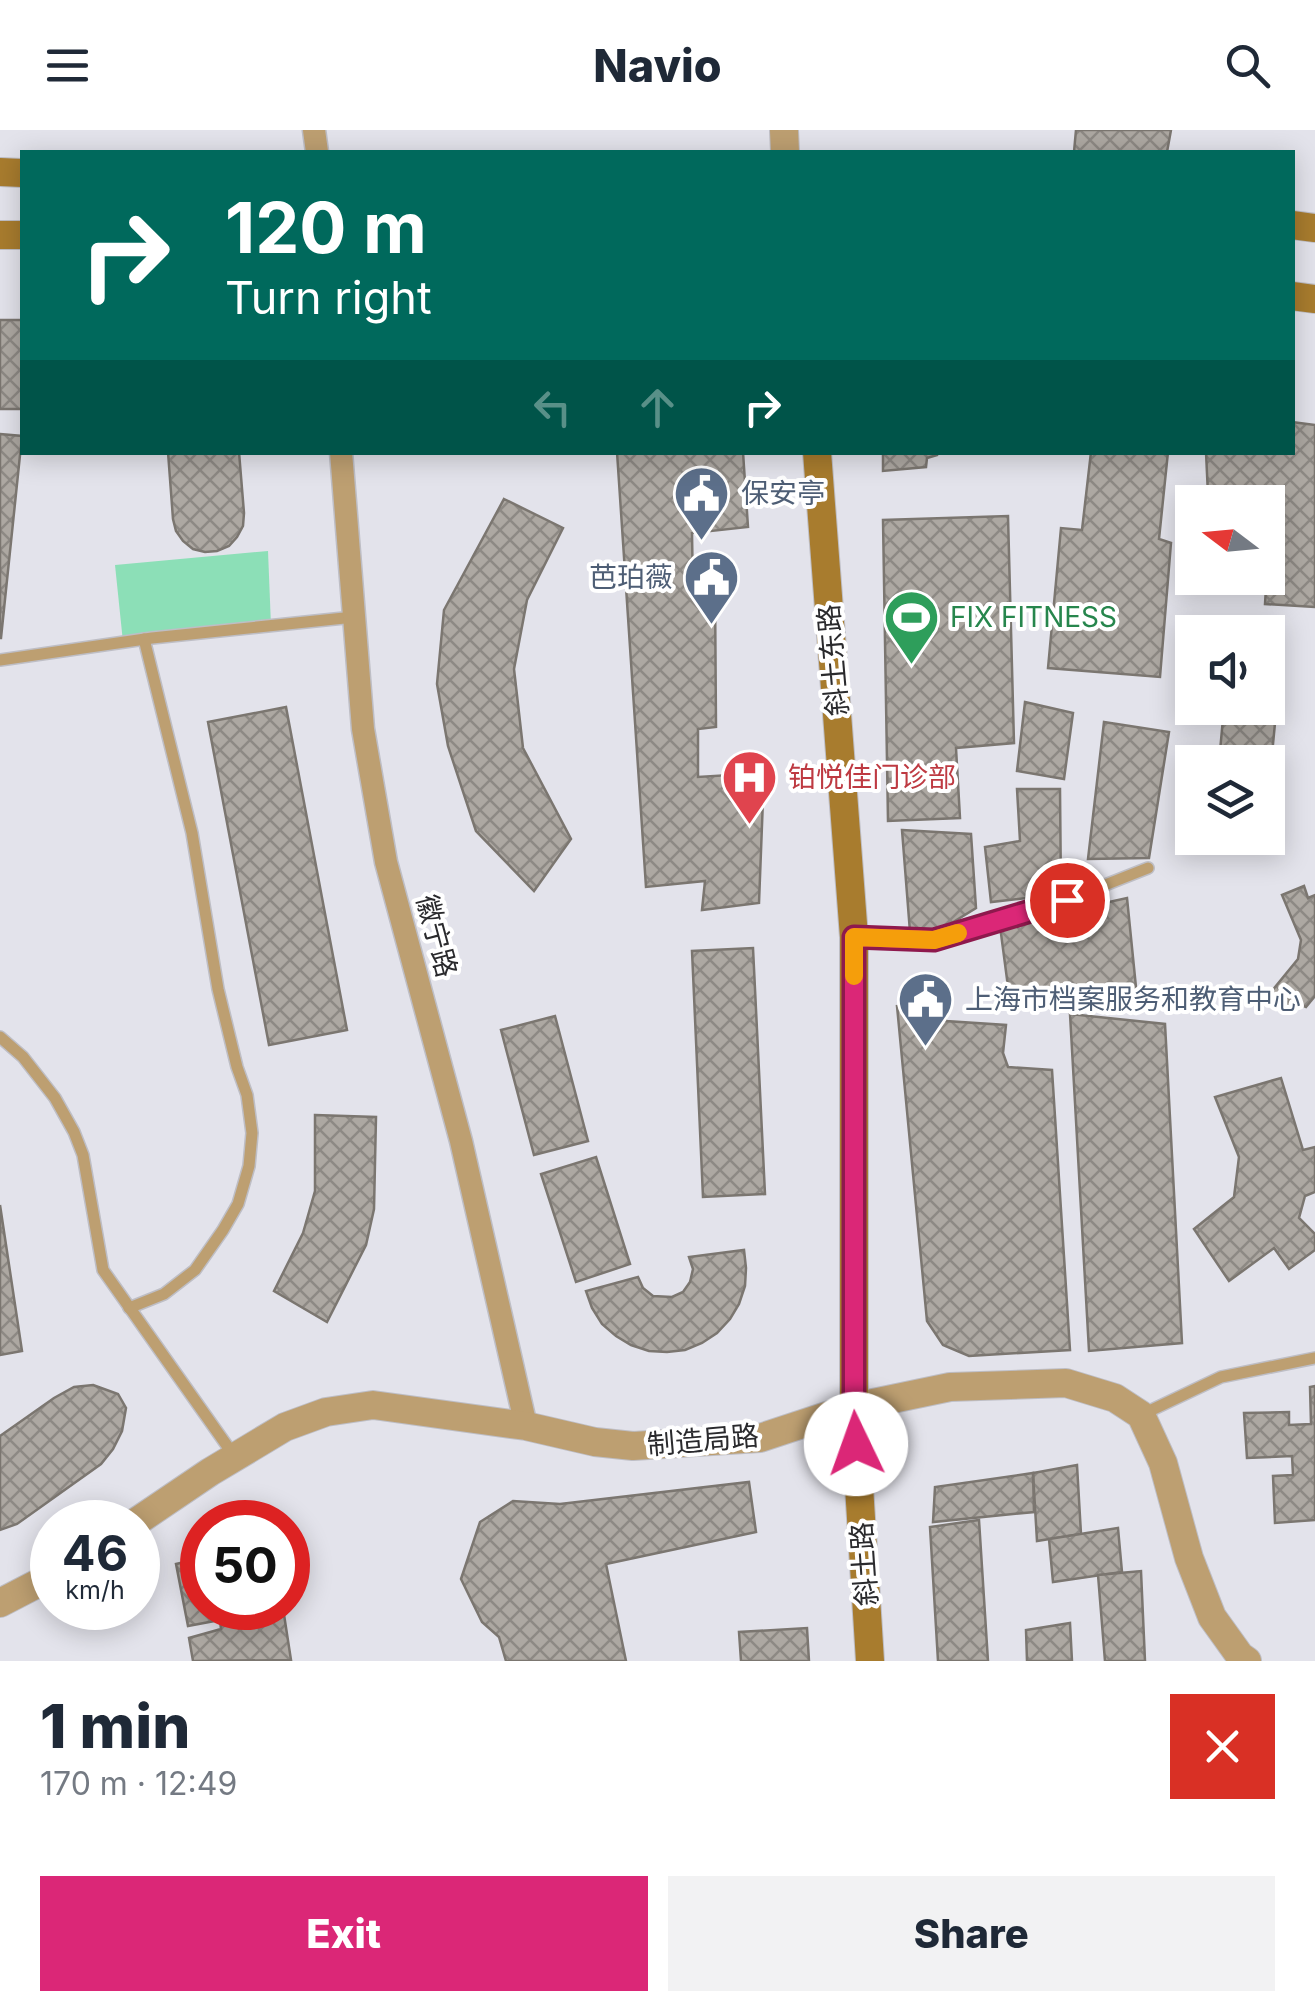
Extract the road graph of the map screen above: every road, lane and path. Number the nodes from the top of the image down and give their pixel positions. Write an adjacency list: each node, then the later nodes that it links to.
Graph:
1 (340, 455): 3 (street, 徽宁路)
2 (816, 455): 7 (main road, 斜土东路)
3 (354, 618): 4 (lane); 13 (street, 徽宁路)
4 (144, 638): 5 (lane); 9 (lane)
5 (0, 660)
6 (1148, 868): 7 (lane)
7 (854, 937): 11 (main road, 斜土东路)
8 (0, 1037): 9 (lane)
9 (129, 1308): 14 (lane)
10 (1315, 1358): 12 (lane)
11 (854, 1407): 12 (street, 制造局路); 13 (street, 制造局路); 18 (main road, 斜土路)
12 (1141, 1415): 19 (street)
13 (526, 1426): 14 (street, 制造局路)
14 (235, 1457): 15 (street, 制造局路)
15 (160, 1506)
16 (30, 1587): 17 (street)
17 (0, 1603)
18 (870, 1661)
19 (1247, 1661)

